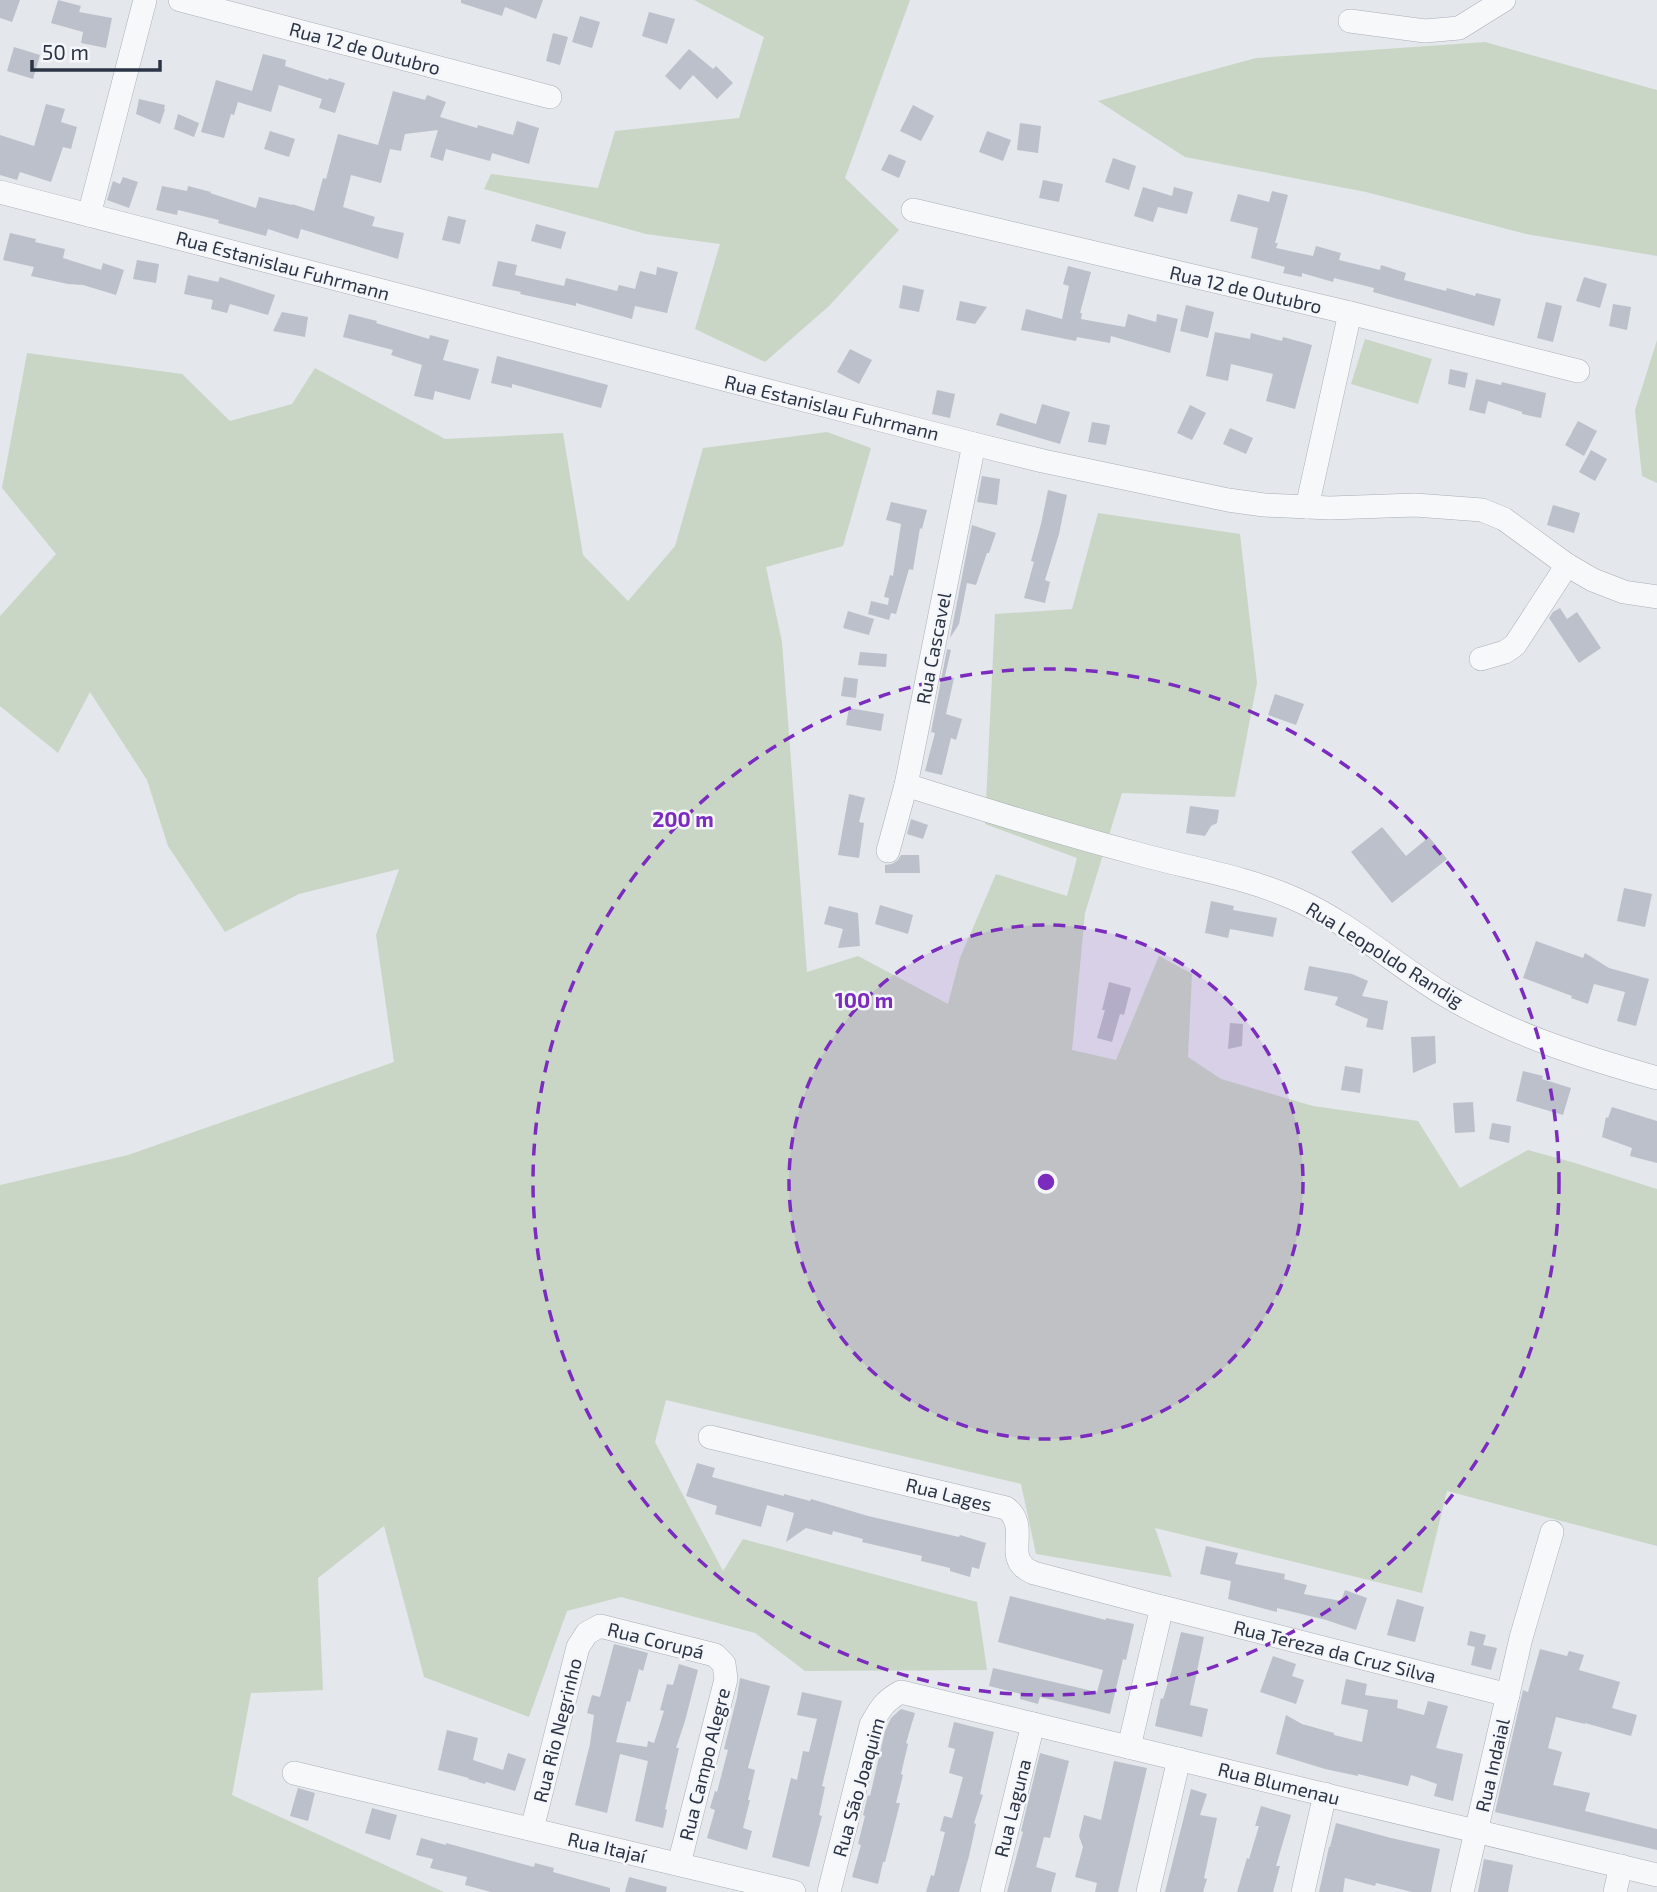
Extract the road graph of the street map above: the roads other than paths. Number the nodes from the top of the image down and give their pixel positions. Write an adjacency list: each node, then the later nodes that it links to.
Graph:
1 (145, 0): 8 (street)
2 (180, 0): 5 (street, Rua 12 de Outubro)
3 (1504, 0): 4 (street)
4 (1350, 21)
5 (550, 97)
6 (0, 192): 8 (street, Rua Estanislau Fuhrmann)
7 (913, 210): 9 (street, Rua 12 de Outubro)
8 (89, 215): 11 (street, Rua Estanislau Fuhrmann)
9 (1350, 313): 10 (street, Rua 12 de Outubro); 12 (street)
10 (1578, 371)
11 (974, 444): 12 (street, Rua Estanislau Fuhrmann); 16 (street, Rua Cascavel)
12 (1307, 507): 13 (street, Rua Estanislau Fuhrmann)
13 (1567, 565): 14 (street, Rua Estanislau Fuhrmann); 15 (street)
14 (1657, 597)
15 (1481, 659)
16 (906, 785): 17 (street, Rua Cascavel); 18 (street, Rua Leopoldo Randig)
17 (888, 851)
18 (1657, 1079)
19 (710, 1437): 21 (street, Rua Lages)
20 (1552, 1532): 25 (street, Rua Indaial)
21 (1162, 1607): 25 (street, Rua Tereza da Cruz Silva); 27 (street)
22 (587, 1633): 23 (street, Rua Corupá); 31 (street, Rua Rio Negrinho)
23 (724, 1664): 33 (street, Rua Campo Alegre)
24 (901, 1692): 26 (street, Rua Blumenau); 37 (street, Rua São Joaquim)
25 (1508, 1695): 32 (street, Rua Indaial)
26 (1033, 1724): 27 (street, Rua Blumenau); 38 (street, Rua Laguna)
27 (1129, 1747): 28 (street, Rua Blumenau)
28 (1179, 1759): 30 (street, Rua Blumenau); 39 (street)
29 (294, 1773): 31 (street, Rua Itajaí)
30 (1325, 1794): 32 (street, Rua Blumenau); 40 (street)
31 (532, 1829): 33 (street, Rua Itajaí)
32 (1476, 1831): 34 (street, Rua Blumenau); 41 (street, Rua Indaial)
33 (679, 1864): 36 (street, Rua Itajaí)
34 (1621, 1866): 35 (street, Rua Blumenau); 42 (street)
35 (1657, 1875)
36 (794, 1892)
37 (829, 1892)
38 (992, 1892)
39 (1148, 1892)
40 (1303, 1892)
41 (1462, 1892)
42 (1615, 1892)

